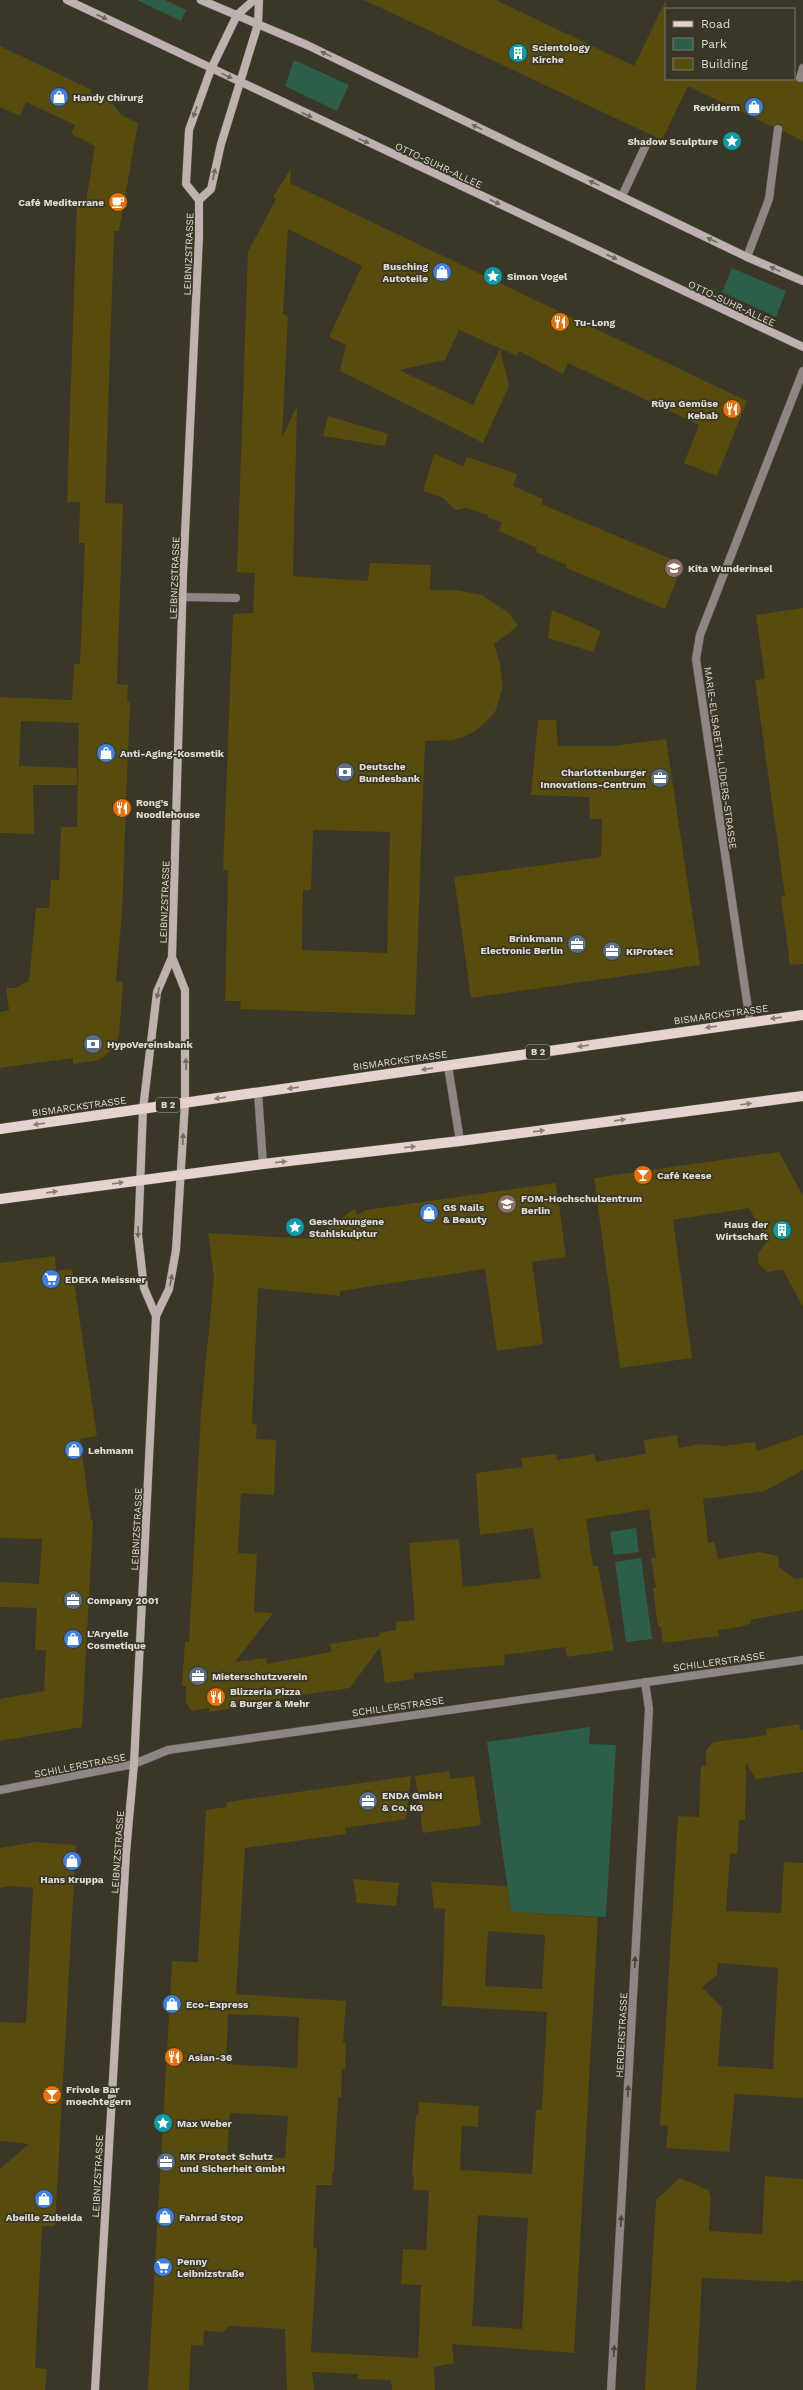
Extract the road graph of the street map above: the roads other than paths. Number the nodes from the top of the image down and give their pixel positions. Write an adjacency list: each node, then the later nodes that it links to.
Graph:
1 (67, 0): 7 (street, OTTO-SUHR-ALLEE, one-way to 7)
2 (201, 0): 5 (street)
3 (254, 0): 5 (street)
4 (260, 0): 6 (street, LEIBNIZSTRASSE)
5 (237, 15): 6 (street); 7 (street, LEIBNIZSTRASSE)
6 (258, 24): 10 (street, LEIBNIZSTRASSE); 13 (street, one-way to 6)
7 (211, 68): 10 (street, OTTO-SUHR-ALLEE, one-way to 10); 14 (street, LEIBNIZSTRASSE, one-way to 14)
8 (803, 68): 9 (street)
9 (800, 78)
10 (240, 83): 14 (street, LEIBNIZSTRASSE, one-way to 10); 17 (street, OTTO-SUHR-ALLEE, one-way to 17)
11 (778, 129): 15 (street)
12 (646, 145): 13 (street)
13 (622, 196): 15 (street, one-way to 13)
14 (199, 200): 19 (street, LEIBNIZSTRASSE)
15 (747, 257): 16 (street, one-way to 15)
16 (803, 281)
17 (803, 347)
18 (803, 371): 23 (street, MARIE-ELISABETH-LÜDERS-STRASSE)
19 (183, 597): 20 (street); 21 (street, LEIBNIZSTRASSE)
20 (236, 598)
21 (172, 957): 27 (street, LEIBNIZSTRASSE, one-way to 21); 28 (street, LEIBNIZSTRASSE, one-way to 28)
22 (803, 1015): 23 (main road, BISMARCKSTRASSE / B 2, one-way to 23)
23 (750, 1022): 24 (main road, BISMARCKSTRASSE / B 2, one-way to 24)
24 (448, 1066): 25 (main road, BISMARCKSTRASSE / B 2, one-way to 25); 30 (street)
25 (258, 1093): 27 (main road, BISMARCKSTRASSE / B 2, one-way to 27); 31 (street)
26 (803, 1096): 30 (main road, one-way to 26)
27 (185, 1103): 28 (main road, BISMARCKSTRASSE / B 2); 32 (street, LEIBNIZSTRASSE, one-way to 27)
28 (143, 1109): 29 (main road, BISMARCKSTRASSE / B 2, one-way to 29); 33 (street, LEIBNIZSTRASSE)
29 (0, 1129)
30 (460, 1141): 31 (main road, one-way to 30)
31 (262, 1164): 32 (main road)
32 (181, 1175): 33 (main road); 35 (street, LEIBNIZSTRASSE, one-way to 32)
33 (140, 1180): 34 (main road, one-way to 33); 35 (street, LEIBNIZSTRASSE, one-way to 35)
34 (0, 1199)
35 (156, 1316): 38 (street, LEIBNIZSTRASSE)
36 (803, 1660): 37 (street, SCHILLERSTRASSE)
37 (645, 1682): 38 (street, SCHILLERSTRASSE); 41 (street, HERDERSTRASSE, one-way to 37)
38 (134, 1764): 39 (street, SCHILLERSTRASSE); 40 (street, LEIBNIZSTRASSE)
39 (0, 1790)
40 (95, 2390)
41 (612, 2390)

